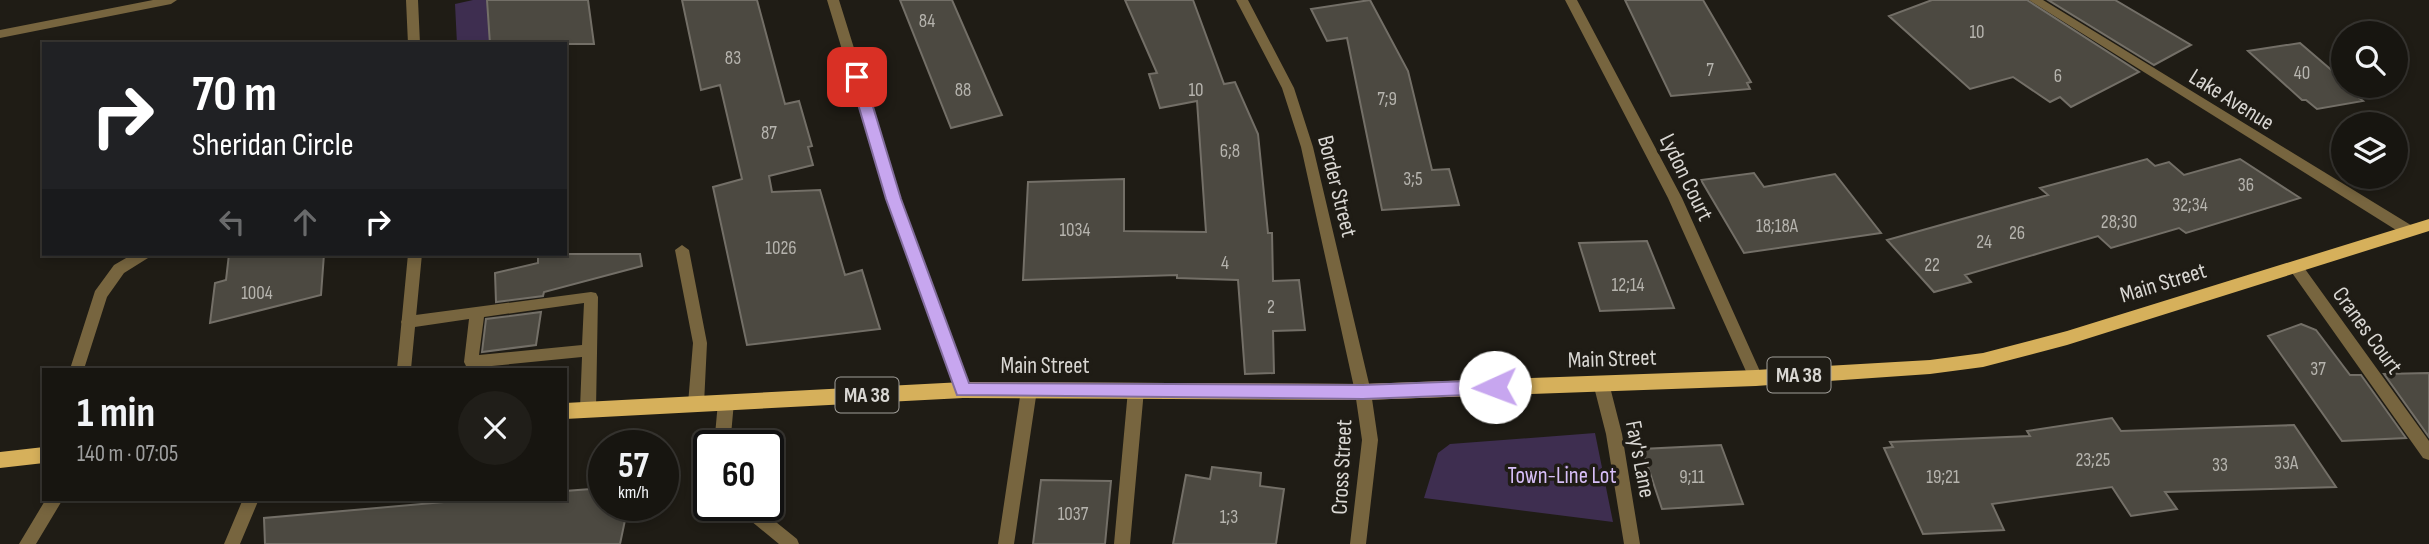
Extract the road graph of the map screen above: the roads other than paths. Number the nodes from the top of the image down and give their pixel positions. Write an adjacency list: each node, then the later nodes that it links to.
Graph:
1 (171, 0): 7 (street)
2 (412, 0): 8 (street)
3 (833, 0): 22 (street)
4 (1242, 0): 25 (street, Border Street)
5 (1571, 0): 20 (street, Lydon Court)
6 (2035, 0): 10 (street, Lake Avenue)
7 (0, 34)
8 (414, 42)
9 (2429, 225): 10 (main road, Main Street / MA 38)
10 (2409, 230): 14 (main road, Main Street / MA 38)
11 (682, 250): 27 (street)
12 (140, 256): 18 (street)
13 (415, 256): 16 (street)
14 (2295, 267): 20 (main road, Main Street / MA 38); 31 (street, Cranes Court)
15 (477, 313): 16 (street); 17 (street); 17 (street)
16 (408, 322): 19 (street)
17 (589, 350): 28 (street)
18 (77, 368)
19 (404, 368)
20 (1756, 378): 21 (main road, Main Street / MA 38)
21 (1601, 383): 25 (main road, Main Street / MA 38); 43 (street, Fay's Lane)
22 (963, 390): 23 (main road, Main Street / MA 38); 26 (main road, Main Street / MA 38)
23 (1029, 390): 24 (main road, Main Street / MA 38); 40 (street)
24 (1136, 390): 25 (main road, Main Street / MA 38); 41 (street)
25 (1363, 392): 42 (street, Cross Street)
26 (726, 402): 27 (main road, Main Street / MA 38); 30 (street)
27 (696, 404): 28 (main road, Main Street / MA 38)
28 (587, 410): 29 (main road, Main Street / MA 38)
29 (567, 411)
30 (723, 430)
31 (2429, 453)
32 (42, 456): 33 (main road)
33 (0, 460)
34 (54, 501): 37 (street)
35 (250, 501): 38 (street)
36 (763, 521): 39 (street)
37 (27, 544)
38 (232, 544)
39 (790, 544)
40 (1006, 544)
41 (1122, 544)
42 (1358, 544)
43 (1632, 544)

